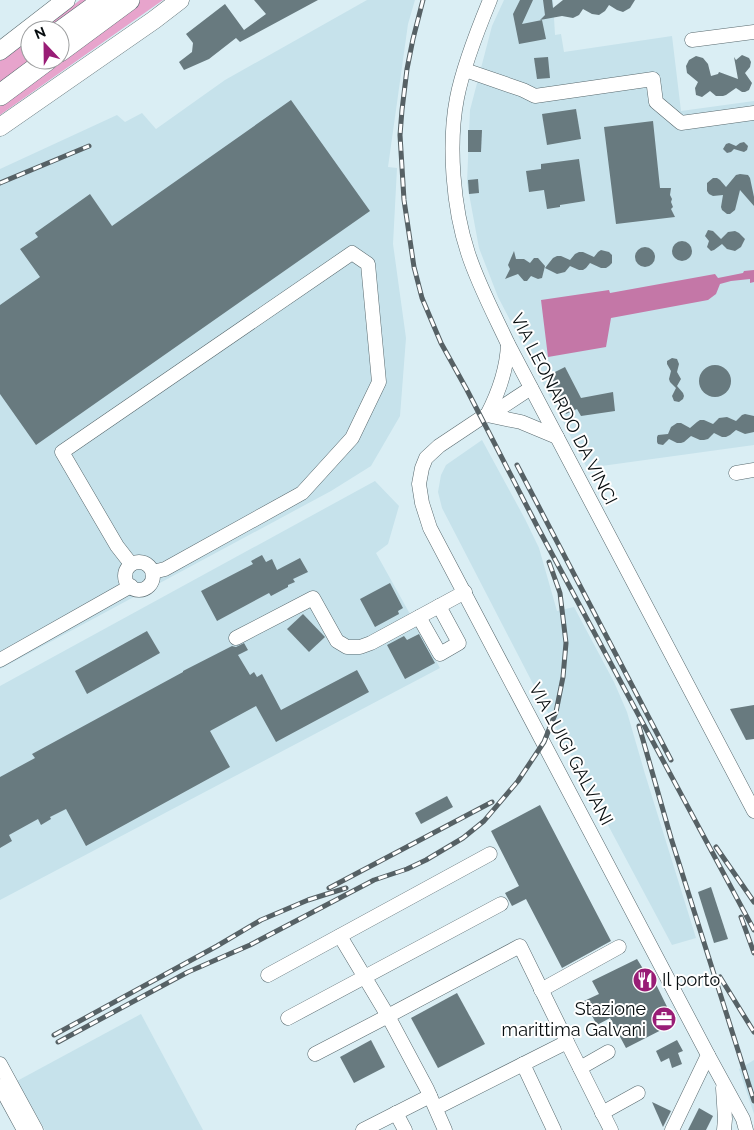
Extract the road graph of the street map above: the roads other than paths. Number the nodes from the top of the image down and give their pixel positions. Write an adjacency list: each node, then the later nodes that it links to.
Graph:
1 (66, 0): 10 (main road)
2 (104, 0): 6 (highway)
3 (129, 0): 9 (highway)
4 (180, 0): 17 (main road)
5 (490, 0): 13 (street, VIA LEONARDO DA VINCI)
6 (70, 25)
7 (754, 32): 8 (street)
8 (692, 40)
9 (70, 43)
10 (0, 51)
11 (20, 61): 14 (highway)
12 (34, 70): 15 (highway)
13 (464, 70): 16 (street); 18 (street, VIA LEONARDO DA VINCI)
14 (0, 76)
15 (0, 95)
16 (754, 113)
17 (0, 127)
18 (508, 344): 19 (street); 20 (street, VIA LEONARDO DA VINCI)
19 (501, 386): 20 (street); 21 (street)
20 (531, 388): 21 (street, VIA LUIGI GALVANI); 22 (street, VIA LEONARDO DA VINCI)
21 (486, 415): 22 (street); 28 (street, VIA LUIGI GALVANI)
22 (556, 437): 33 (street, VIA LEONARDO DA VINCI)
23 (754, 470): 24 (street)
24 (736, 472)
25 (131, 564): 26 (street); 26 (street); 27 (street)
26 (153, 572): 27 (street)
27 (131, 586): 32 (street)
28 (465, 592): 29 (street); 46 (street, VIA LUIGI GALVANI)
29 (438, 606): 30 (street); 30 (street)
30 (419, 617): 31 (street)
31 (236, 638)
32 (0, 660)
33 (754, 811)
34 (490, 854): 36 (street)
35 (502, 904): 39 (street)
36 (340, 936): 38 (street); 39 (street)
37 (619, 947): 40 (street)
38 (268, 974)
39 (364, 977): 41 (street); 42 (street)
40 (541, 990): 41 (street); 43 (street)
41 (388, 1016): 45 (street); 53 (street)
42 (288, 1018)
43 (567, 1042): 48 (street); 49 (street)
44 (608, 1052): 49 (street)
45 (314, 1054)
46 (708, 1055): 50 (street, VIA LUIGI GALVANI); 63 (street)
47 (0, 1064): 58 (street)
48 (523, 1064): 53 (street); 56 (street)
49 (580, 1068): 54 (street)
50 (723, 1083): 64 (street); 65 (street, VIA LUIGI GALVANI)
51 (0, 1086): 57 (street)
52 (638, 1093): 54 (street)
53 (433, 1102): 55 (street); 61 (street)
54 (602, 1113): 62 (street)
55 (396, 1114): 59 (street); 60 (street)
56 (549, 1128)
57 (24, 1130)
58 (36, 1130)
59 (363, 1130)
60 (405, 1130)
61 (446, 1130)
62 (611, 1130)
63 (672, 1130)
64 (724, 1130)
65 (746, 1130)

